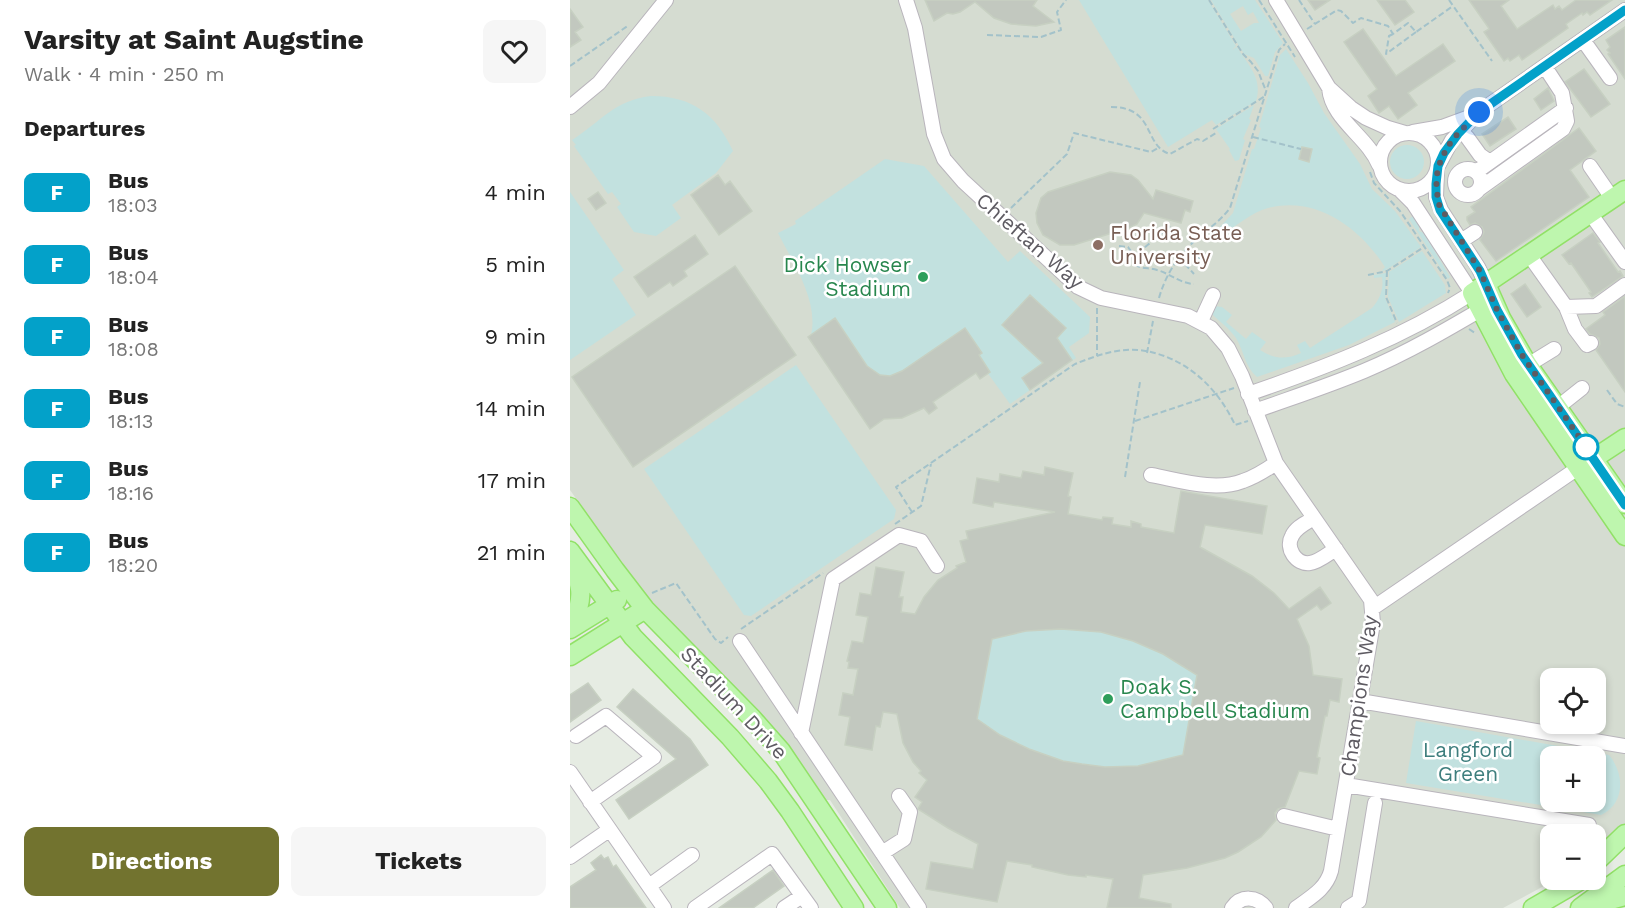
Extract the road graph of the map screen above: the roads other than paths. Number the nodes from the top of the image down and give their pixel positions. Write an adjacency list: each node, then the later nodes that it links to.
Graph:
1 (666, 0): 9 (street)
2 (906, 0): 34 (street, Chieftan Way)
3 (1276, 0): 8 (street)
4 (1625, 10): 5 (street)
5 (1583, 39): 6 (street); 7 (street)
6 (1545, 67): 10 (street); 11 (street)
7 (1610, 78)
8 (1329, 88): 12 (street); 16 (street)
9 (570, 107)
10 (1566, 108): 14 (street); 20 (street)
11 (1479, 112): 12 (street); 17 (street)
12 (1408, 133): 16 (street); 17 (street)
13 (1467, 137): 14 (street)
14 (1490, 162): 18 (street)
15 (1590, 166): 22 (street)
16 (1374, 168): 21 (street)
17 (1437, 168): 21 (street); 23 (street)
18 (1476, 172): 19 (street); 20 (street)
19 (1458, 189): 20 (street); 23 (street)
20 (1479, 189)
21 (1400, 190): 30 (street)
22 (1619, 194): 24 (main road)
23 (1437, 200): 26 (street)
24 (1590, 213): 27 (main road); 28 (street)
25 (1474, 232): 26 (street)
26 (1461, 242): 30 (street)
27 (1529, 255): 30 (main road); 33 (street)
28 (1625, 262)
29 (1625, 285): 33 (street)
30 (1479, 289): 32 (main road); 39 (street)
31 (1213, 295): 34 (street)
32 (1487, 306): 37 (main road); 41 (street); 44 (main road)
33 (1566, 307): 35 (street)
34 (1201, 321): 39 (street, Chieftan Way)
35 (1591, 342)
36 (1554, 349): 37 (street)
37 (1528, 365): 40 (main road)
38 (1582, 388): 40 (street)
39 (1248, 394): 41 (street, Champions Way)
40 (1558, 407): 44 (main road)
41 (1251, 416): 43 (street, Champions Way)
42 (1625, 438): 44 (main road)
43 (1276, 463): 45 (street); 48 (street, Champions Way)
44 (1586, 464): 46 (main road); 49 (main road); 55 (street)
45 (1151, 475)
46 (1625, 504)
47 (570, 507): 53 (main road, Stadium Drive)
48 (1314, 518): 50 (street, Champions Way); 50 (street)
49 (1625, 536)
50 (1336, 549): 55 (street, Champions Way)
51 (571, 553): 54 (main road, Stadium Drive); 57 (main road)
52 (937, 566): 61 (street)
53 (641, 599): 54 (main road); 56 (main road); 75 (main road, Stadium Drive)
54 (608, 606): 56 (main road, Stadium Drive); 57 (main road)
55 (1373, 608): 60 (street, Champions Way)
56 (622, 624): 59 (main road); 93 (main road, Stadium Drive)
57 (570, 629)
58 (736, 636): 61 (street)
59 (570, 656)
60 (1360, 701): 63 (street); 65 (street, Champions Way)
61 (801, 733): 70 (street)
62 (576, 736): 67 (street)
63 (1625, 746)
64 (570, 772): 67 (street)
65 (1346, 785): 71 (street); 73 (street, Champions Way)
66 (899, 796): 77 (street)
67 (590, 802): 72 (street)
68 (1375, 803): 99 (street)
69 (1284, 816): 73 (street)
70 (861, 822): 75 (street); 77 (street)
71 (1583, 824)
72 (609, 830): 80 (street); 83 (street)
73 (1338, 830): 98 (street, Champions Way)
74 (1625, 834): 76 (main road)
75 (840, 837): 94 (main road, Stadium Drive)
76 (1606, 852)
77 (882, 853): 95 (street)
78 (1625, 853): 81 (main road)
79 (692, 855): 83 (street)
80 (570, 857)
81 (1606, 865)
82 (1625, 875): 101 (main road)
83 (649, 886): 89 (street)
84 (1561, 890): 87 (main road)
85 (1564, 890): 87 (main road)
86 (802, 896): 90 (street); 91 (street); 92 (street)
87 (1552, 897): 100 (main road)
88 (1622, 901): 101 (main road)
89 (664, 908)
90 (695, 908)
91 (784, 908)
92 (811, 908)
93 (854, 908)
94 (887, 908)
95 (919, 908)
96 (1232, 908): 97 (street)
97 (1266, 908)
98 (1296, 908)
99 (1349, 908)
100 (1533, 908)
101 (1582, 908)

